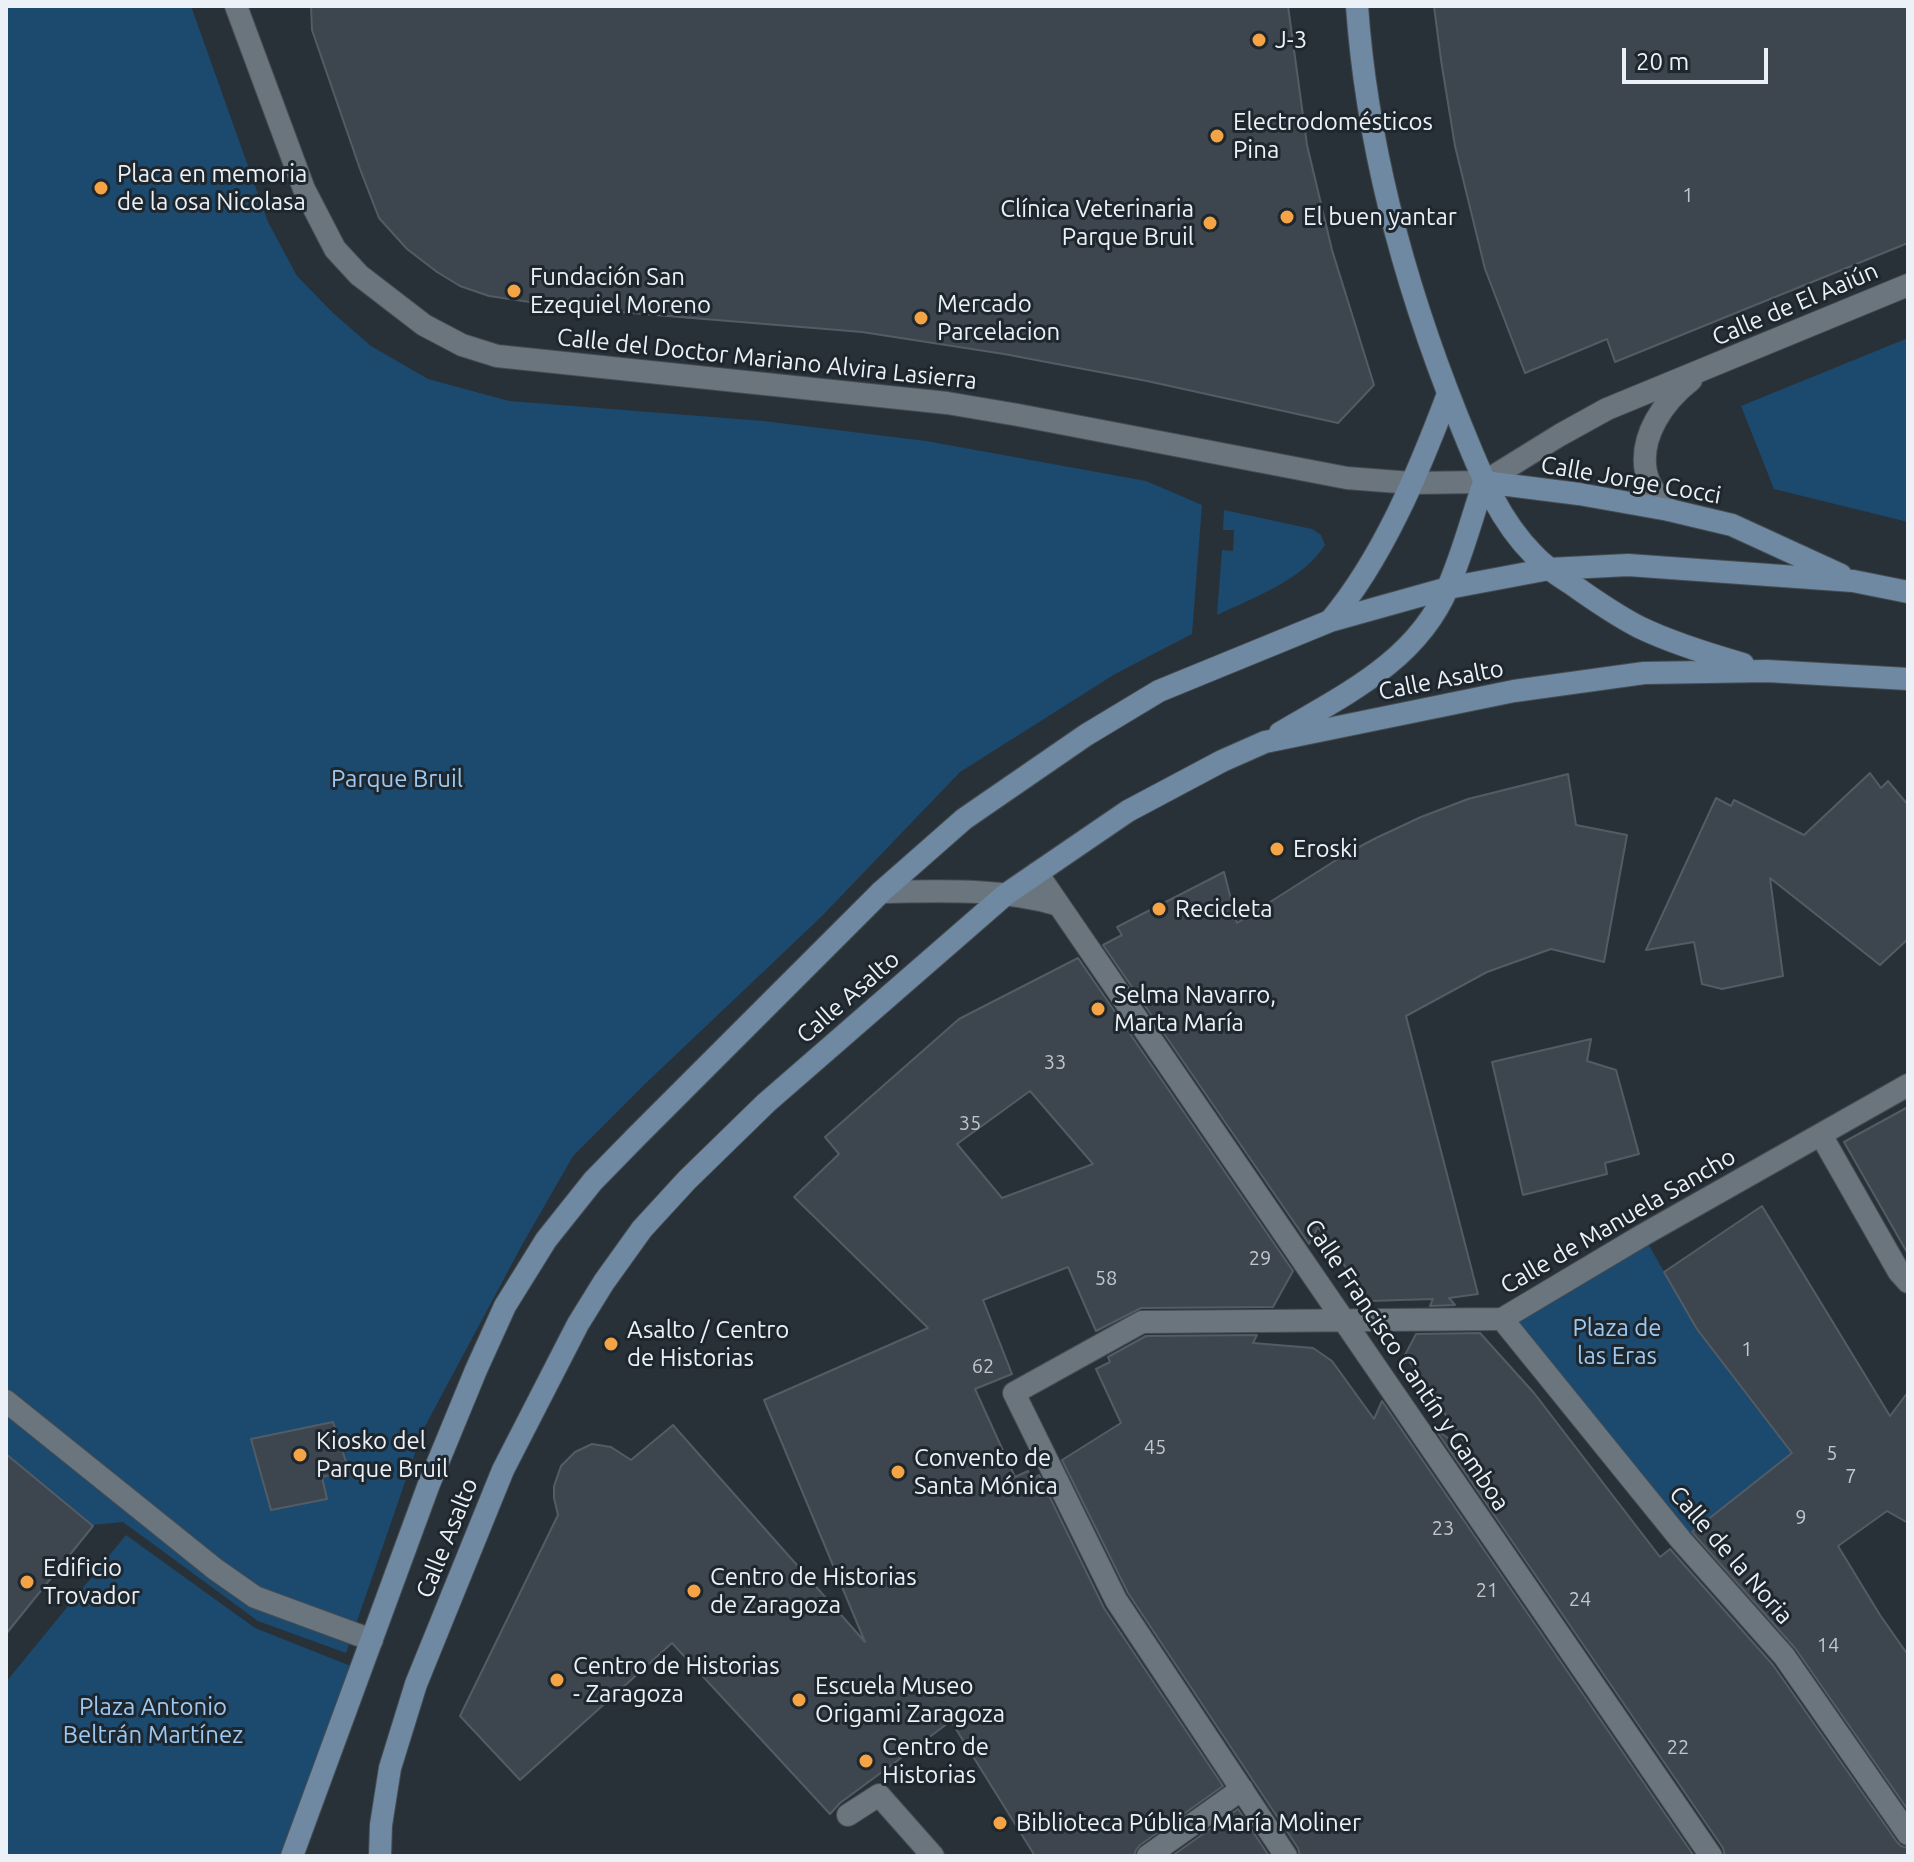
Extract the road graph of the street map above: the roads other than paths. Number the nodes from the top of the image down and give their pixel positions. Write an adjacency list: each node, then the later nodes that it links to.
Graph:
1 (236, 6): 7 (street, Calle del Doctor Mariano Alvira Lasierra)
2 (1357, 6): 5 (main road)
3 (1908, 285): 4 (street, Calle de El Aaiún)
4 (1702, 371): 6 (street, Calle de El Aaiún); 8 (street, Calle de El Aaiún)
5 (1448, 394): 6 (main road); 7 (main road)
6 (1484, 482): 7 (street, Calle del Doctor Mariano Alvira Lasierra); 8 (main road, Calle Jorge Cocci); 9 (main road, Calle Asalto); 11 (main road)
7 (1411, 483): 13 (main road)
8 (1669, 510): 10 (main road, Calle Jorge Cocci)
9 (1549, 569): 10 (main road, Calle Asalto); 11 (main road, Calle Asalto); 14 (main road, Calle Asalto)
10 (1853, 581): 12 (main road, Calle Asalto)
11 (1448, 588): 13 (main road, Calle Asalto); 16 (main road)
12 (1908, 592)
13 (1330, 621): 18 (main road, Calle Asalto)
14 (1767, 671): 15 (main road, Calle Asalto); 16 (main road, Calle Asalto)
15 (1908, 679)
16 (1265, 742): 17 (main road, Calle Asalto)
17 (1037, 873): 19 (main road, Calle Asalto); 20 (street, Calle Francisco Cantín y Gamboa)
18 (881, 892): 19 (street); 27 (main road, Calle Asalto)
19 (1005, 895): 20 (street); 32 (main road, Calle Asalto)
20 (1059, 905): 25 (street, Calle Francisco Cantín y Gamboa)
21 (1908, 1085): 22 (street, Calle de Manuela Sancho)
22 (1821, 1135): 23 (street); 24 (street, Calle de Manuela Sancho)
23 (1908, 1282)
24 (1502, 1319): 25 (street, Calle de Manuela Sancho); 30 (street, Calle de la Noria)
25 (1345, 1320): 28 (street, Calle de Manuela Sancho); 36 (street, Calle Francisco Cantín y Gamboa)
26 (6, 1401): 27 (street)
27 (372, 1640): 31 (main road, Calle Asalto)
28 (1242, 1789): 34 (street); 35 (street)
29 (848, 1815): 33 (street)
30 (1908, 1834)
31 (292, 1856)
32 (380, 1856)
33 (933, 1856)
34 (1148, 1856)
35 (1286, 1856)
36 (1711, 1856)

